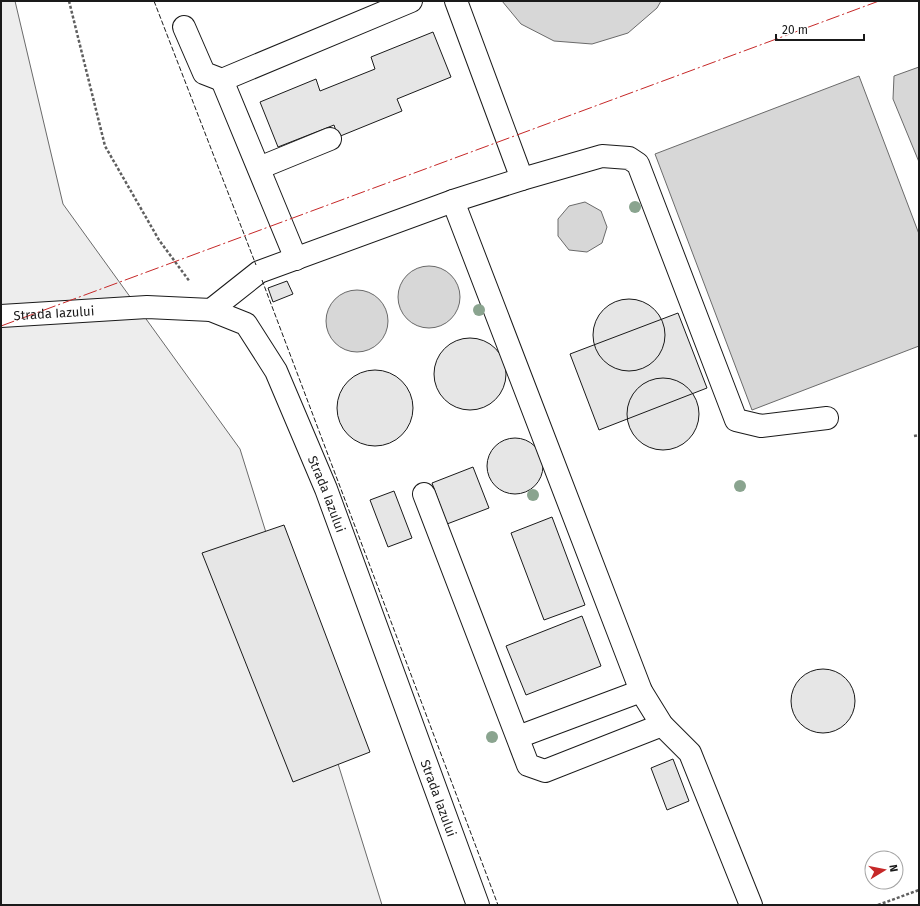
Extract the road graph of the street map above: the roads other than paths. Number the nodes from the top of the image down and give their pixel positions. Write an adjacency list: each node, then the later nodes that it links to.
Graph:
1 (411, 1): 4 (lane)
2 (456, 1): 7 (lane)
3 (184, 27): 4 (lane)
4 (222, 80): 6 (lane)
5 (330, 139): 6 (lane)
6 (259, 168): 9 (lane)
7 (522, 179): 8 (lane); 12 (lane)
8 (453, 201): 9 (lane); 14 (lane)
9 (296, 258): 10 (lane)
10 (211, 310): 11 (lane, Strada Iazului); 17 (lane, Strada Iazului)
11 (1, 316)
12 (827, 418)
13 (424, 494): 16 (lane)
14 (641, 691): 15 (lane); 16 (lane)
15 (662, 726): 16 (lane); 18 (lane)
16 (518, 737)
17 (478, 905)
18 (751, 905)

